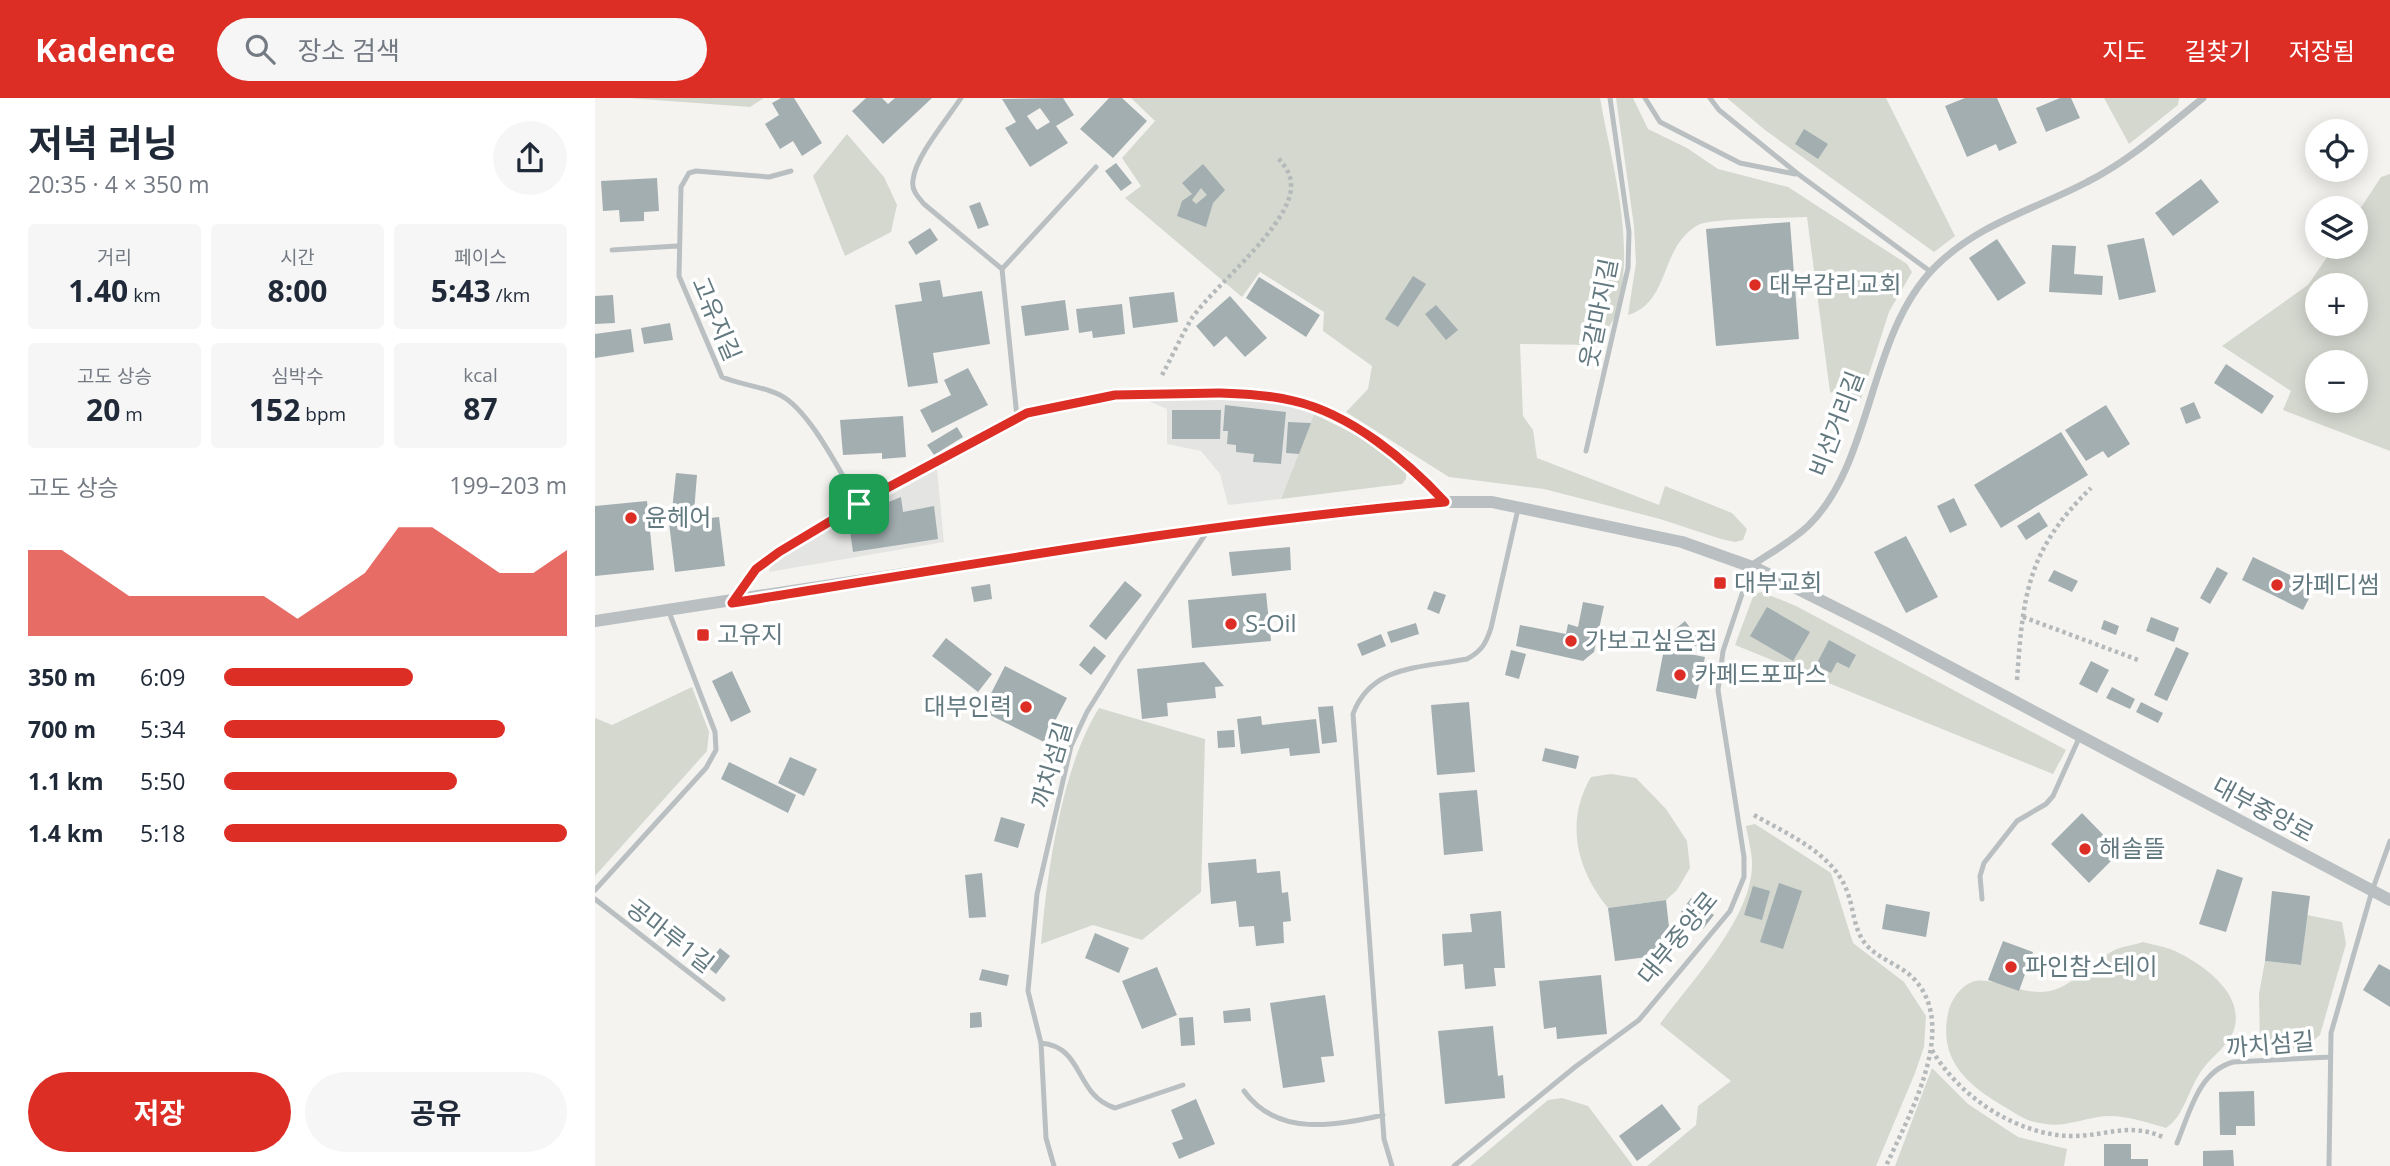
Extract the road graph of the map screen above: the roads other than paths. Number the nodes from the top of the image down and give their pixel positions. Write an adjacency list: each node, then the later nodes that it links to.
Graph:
1 (961, 98): 11 (lane)
2 (1610, 98): 14 (lane, 웃갈마지길)
3 (1645, 98): 8 (lane)
4 (1710, 98): 8 (lane)
5 (2203, 98): 12 (street, 비선거리길)
6 (1096, 167): 11 (lane)
7 (791, 171): 9 (lane, 고유지길)
8 (1798, 174): 12 (lane)
9 (677, 246): 10 (lane); 16 (lane, 고유지길)
10 (611, 250)
11 (1002, 269): 13 (lane)
12 (1931, 272): 19 (street, 비선거리길)
13 (1017, 417): 15 (lane); 16 (lane)
14 (1586, 451)
15 (1445, 502): 17 (street, 대부중앙로); 18 (street, 대부중앙로)
16 (859, 504): 20 (lane)
17 (1518, 506): 19 (street, 대부중앙로); 35 (lane)
18 (1209, 530): 20 (street, 대부중앙로); 31 (lane, 까치섬길)
19 (1751, 566): 23 (street, 대부중앙로); 39 (lane, 대부중앙로)
20 (732, 603): 21 (street, 대부중앙로)
21 (669, 611): 22 (street, 대부중앙로); 25 (lane, 공마루1길)
22 (595, 621)
23 (2080, 736): 26 (street, 대부중앙로); 27 (lane)
24 (2390, 841): 26 (lane)
25 (595, 890)
26 (2372, 891): 29 (street, 대부중앙로); 32 (lane, 까치섬길)
27 (1982, 899)
28 (595, 900): 30 (lane, 공마루1길)
29 (2390, 900)
30 (723, 999)
31 (1041, 1043): 33 (lane); 37 (lane, 까치섬길)
32 (2330, 1057): 36 (lane, 까치섬길); 40 (lane, 까치섬길)
33 (1183, 1085)
34 (1244, 1091): 35 (lane)
35 (1383, 1115): 38 (lane)
36 (2178, 1143)
37 (1053, 1166)
38 (1392, 1166)
39 (1454, 1166)
40 (2329, 1166)

